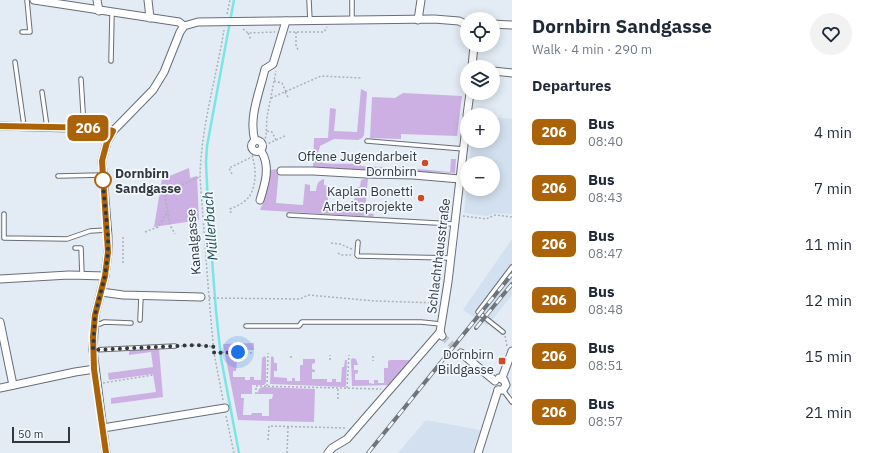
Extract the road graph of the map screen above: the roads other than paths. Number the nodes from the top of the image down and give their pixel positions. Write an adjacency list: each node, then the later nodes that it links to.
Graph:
1 (27, 0): 20 (lane)
2 (34, 0): 8 (street)
3 (97, 0): 9 (street)
4 (148, 0): 11 (street)
5 (309, 0): 15 (lane)
6 (352, 0): 12 (lane)
7 (421, 0): 13 (street)
8 (48, 1): 9 (street)
9 (99, 11): 10 (street)
10 (112, 13): 11 (street); 21 (lane)
11 (150, 18): 19 (street)
12 (352, 20): 13 (street); 15 (street)
13 (418, 20): 16 (street)
14 (286, 21): 15 (street); 19 (street); 39 (street)
15 (310, 21)
16 (460, 21)
17 (500, 24): 18 (street)
18 (512, 25)
19 (184, 26): 31 (street)
20 (22, 32)
21 (111, 61)
22 (15, 62): 28 (lane)
23 (500, 72): 24 (street)
24 (512, 73)
25 (81, 78): 30 (lane)
26 (42, 92): 29 (lane)
27 (0, 126): 28 (street)
28 (24, 126): 29 (street)
29 (47, 127): 30 (street)
30 (84, 128): 31 (street)
31 (113, 131): 36 (street)
32 (367, 140): 33 (lane)
33 (464, 149): 34 (street, Schlachthausstraße)
34 (463, 156)
35 (281, 171): 38 (street)
36 (102, 175): 37 (lane); 43 (street)
37 (58, 176)
38 (460, 179): 42 (street, Schlachthausstraße)
39 (260, 200)
40 (4, 214): 43 (lane)
41 (289, 215): 42 (lane)
42 (455, 224): 46 (street, Schlachthausstraße)
43 (107, 230): 49 (street)
44 (358, 242): 46 (lane)
45 (74, 248): 48 (lane)
46 (451, 258): 58 (street, Schlachthausstraße)
47 (512, 267): 60 (lane)
48 (82, 275): 49 (street); 50 (street)
49 (105, 276): 51 (street)
50 (0, 279)
51 (101, 292): 52 (street); 57 (street)
52 (142, 296): 53 (street); 54 (lane)
53 (201, 297)
54 (140, 320)
55 (0, 322): 67 (street)
56 (131, 322): 57 (lane)
57 (94, 323): 62 (street)
58 (442, 324): 59 (lane); 73 (street, Schlachthausstraße)
59 (246, 326)
60 (503, 332)
61 (175, 346): 62 (lane)
62 (93, 350): 65 (street)
63 (509, 350): 66 (street)
64 (461, 353): 66 (street)
65 (94, 369): 67 (street); 71 (street)
66 (503, 384): 69 (lane); 74 (street)
67 (13, 385): 68 (street)
68 (0, 388)
69 (512, 402)
70 (225, 408): 71 (street)
71 (103, 428): 72 (street)
72 (106, 453)
73 (328, 453)
74 (478, 453)

